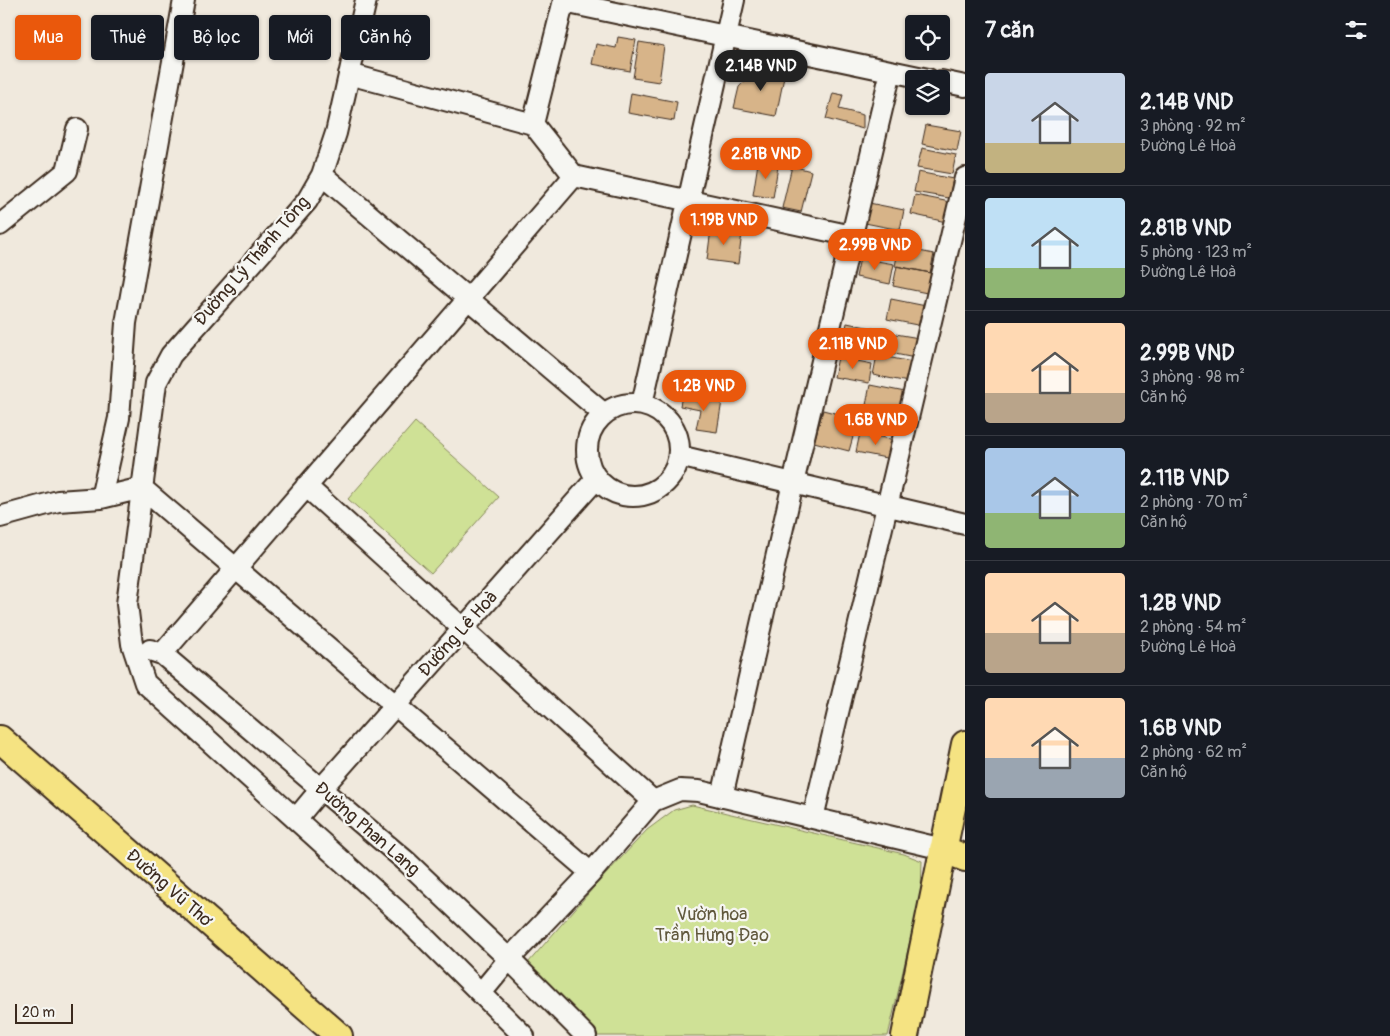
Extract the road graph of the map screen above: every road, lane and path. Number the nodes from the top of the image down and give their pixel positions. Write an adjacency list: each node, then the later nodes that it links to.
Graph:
1 (184, 0): 27 (street)
2 (366, 0): 7 (street, Đường Lý Thánh Tông)
3 (734, 0): 5 (street)
4 (564, 1): 5 (street); 11 (street)
5 (725, 37): 6 (street); 16 (street)
6 (891, 71): 8 (street); 18 (street)
7 (349, 74): 11 (street); 13 (street, Đường Lý Thánh Tông)
8 (905, 74)
9 (950, 84): 10 (street)
10 (965, 86)
11 (533, 124): 14 (street)
12 (78, 129): 17 (street)
13 (322, 175): 19 (street); 26 (street, Đường Lý Thánh Tông)
14 (574, 176): 16 (street); 19 (street)
15 (965, 178): 28 (street)
16 (688, 201): 18 (street); 20 (street)
17 (0, 225)
18 (852, 236): 24 (street)
19 (468, 299): 21 (street); 25 (street)
20 (642, 404): 21 (street); 22 (street)
21 (604, 414): 23 (street)
22 (679, 456): 23 (street); 24 (street)
23 (596, 479): 32 (street, Đường Lê Hoà)
24 (793, 483): 28 (street); 39 (street)
25 (306, 486): 31 (street); 32 (street)
26 (142, 488): 27 (street); 31 (street); 33 (street)
27 (101, 498): 29 (street)
28 (887, 506): 30 (street); 41 (street)
29 (0, 518)
30 (965, 524)
31 (236, 568): 34 (street); 35 (street)
32 (464, 628): 35 (street, Đường Lê Hoà); 40 (street)
33 (132, 644): 34 (street, Đường Phan Lang); 42 (street)
34 (162, 654): 38 (street, Đường Phan Lang)
35 (396, 704): 38 (street, Đường Lê Hoà); 44 (street)
36 (0, 739): 47 (main road, Đường Vũ Thơ)
37 (965, 744): 43 (main road)
38 (321, 789): 42 (street, Đường Lê Hoà); 45 (street, Đường Phan Lang)
39 (722, 797): 40 (street); 41 (street)
40 (653, 801): 44 (street)
41 (813, 818): 43 (street)
42 (296, 819): 46 (street)
43 (954, 854): 50 (main road)
44 (591, 872): 45 (street)
45 (509, 959): 46 (street); 49 (street, Đường Phan Lang)
46 (480, 993): 48 (street)
47 (339, 1036)
48 (524, 1036)
49 (586, 1036)
50 (905, 1036)

